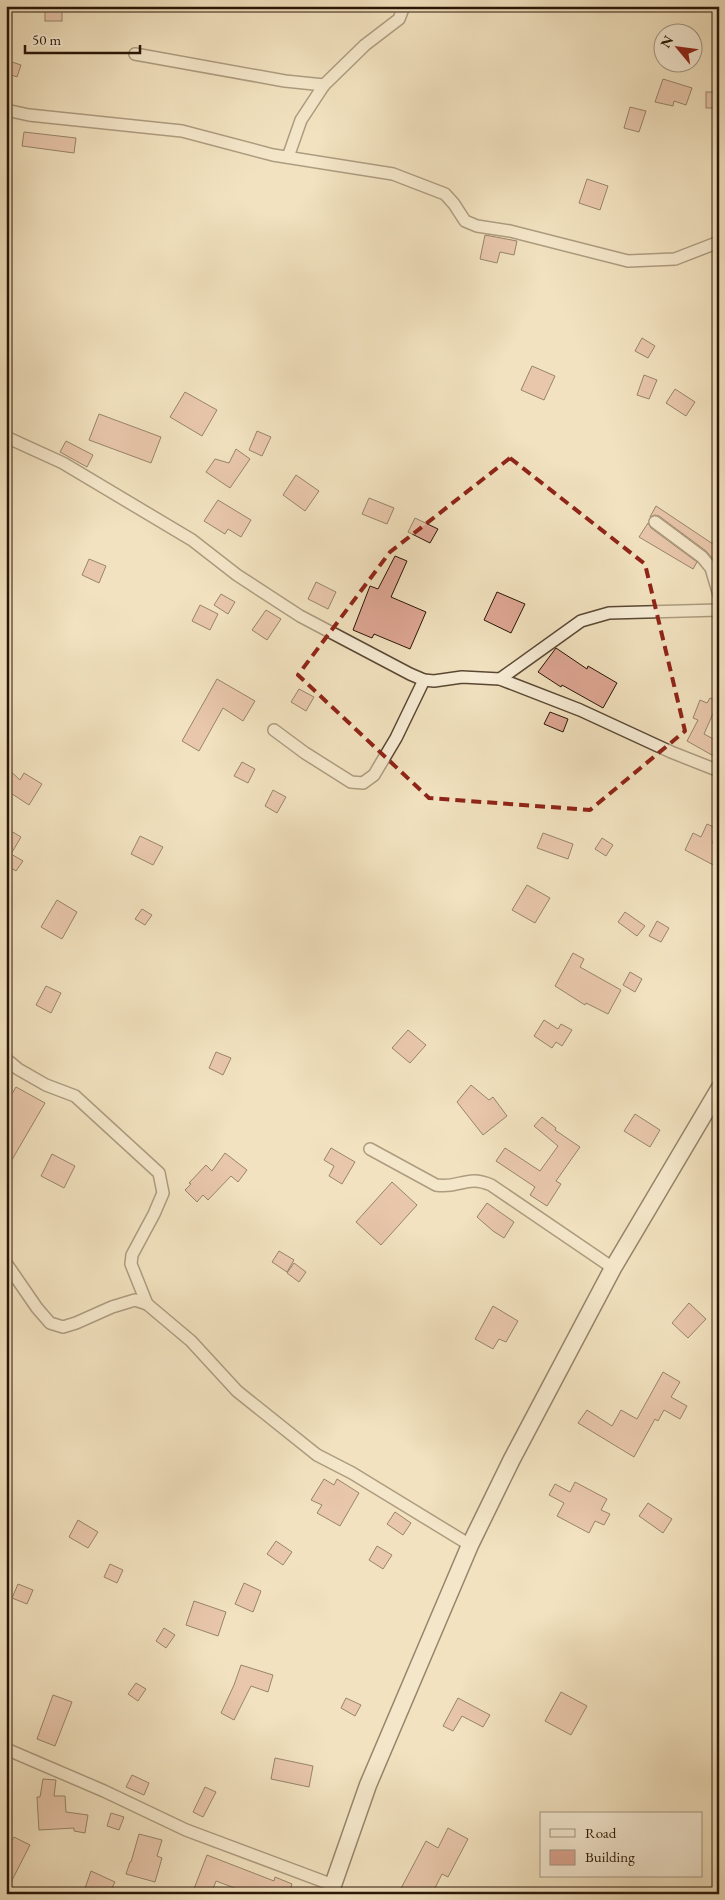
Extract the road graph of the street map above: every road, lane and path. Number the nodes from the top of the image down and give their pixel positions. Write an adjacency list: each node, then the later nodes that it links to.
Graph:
1 (404, 6): 3 (street)
2 (135, 54): 3 (street)
3 (324, 85): 5 (street)
4 (6, 110): 5 (street)
5 (288, 157): 6 (street)
6 (719, 242)
7 (6, 437): 12 (street)
8 (655, 522): 9 (street)
9 (719, 595)
10 (719, 610): 11 (street)
11 (500, 679): 12 (street); 14 (street)
12 (424, 680): 13 (street)
13 (274, 730)
14 (719, 771)
15 (6, 1059): 20 (street)
16 (719, 1089): 19 (main road)
17 (370, 1149): 19 (street)
18 (6, 1263): 20 (street)
19 (613, 1268): 21 (main road)
20 (147, 1304): 21 (street)
21 (470, 1545): 23 (main road)
22 (6, 1749): 23 (street)
23 (332, 1889)

